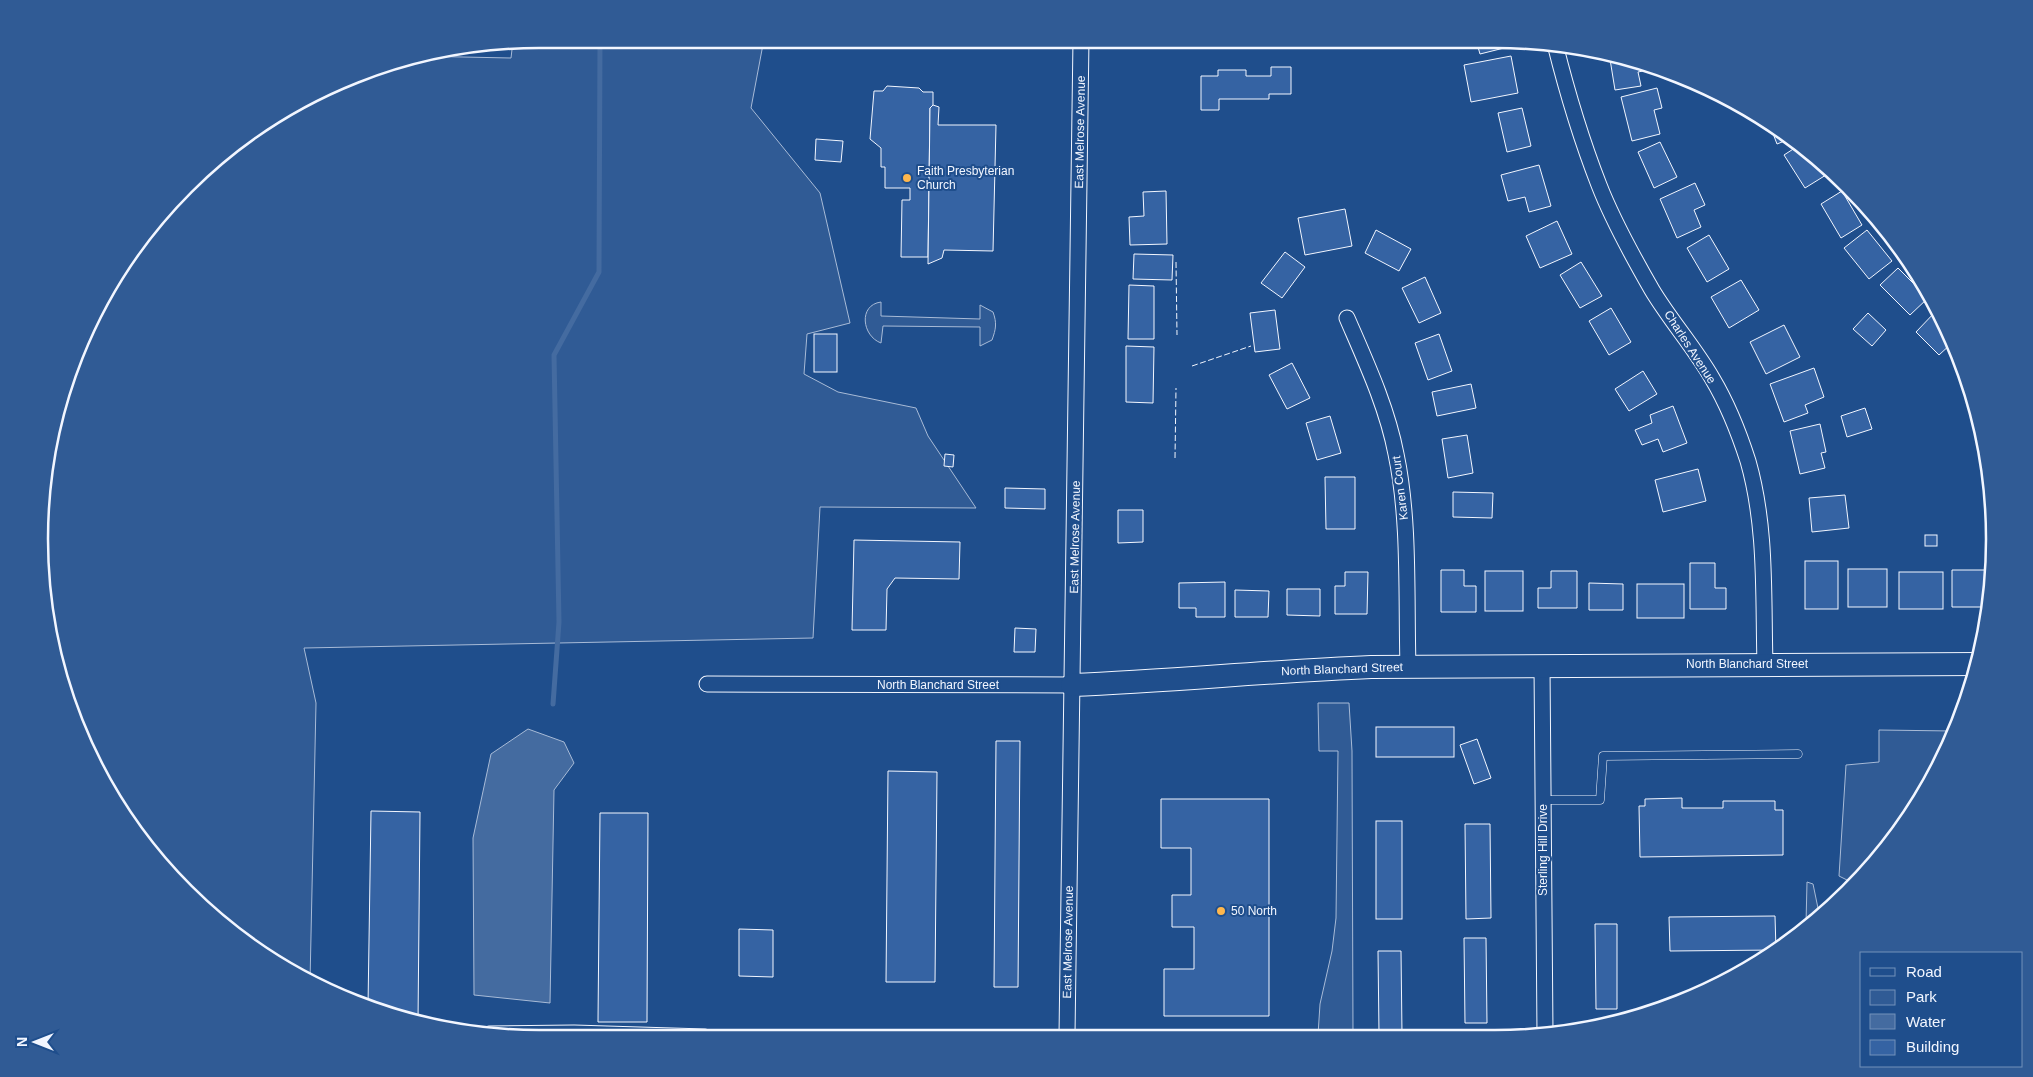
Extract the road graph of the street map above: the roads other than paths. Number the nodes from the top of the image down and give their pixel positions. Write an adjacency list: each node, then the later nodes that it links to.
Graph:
1 (1081, 48): 9 (street, East Melrose Avenue)
2 (1557, 52): 4 (street, Charles Avenue)
3 (1347, 318): 6 (street, Karen Court)
4 (1765, 664): 5 (street, North Blanchard Street); 7 (street, North Blanchard Street)
5 (1969, 664)
6 (1408, 666): 7 (street, North Blanchard Street); 9 (street, North Blanchard Street)
7 (1542, 666): 11 (street, Sterling Hill Drive)
8 (707, 684): 9 (street, North Blanchard Street)
9 (1072, 686): 13 (street, East Melrose Avenue)
10 (1798, 754): 11 (lane)
11 (1543, 800): 12 (street, Sterling Hill Drive)
12 (1545, 1026)
13 (1066, 1030)

